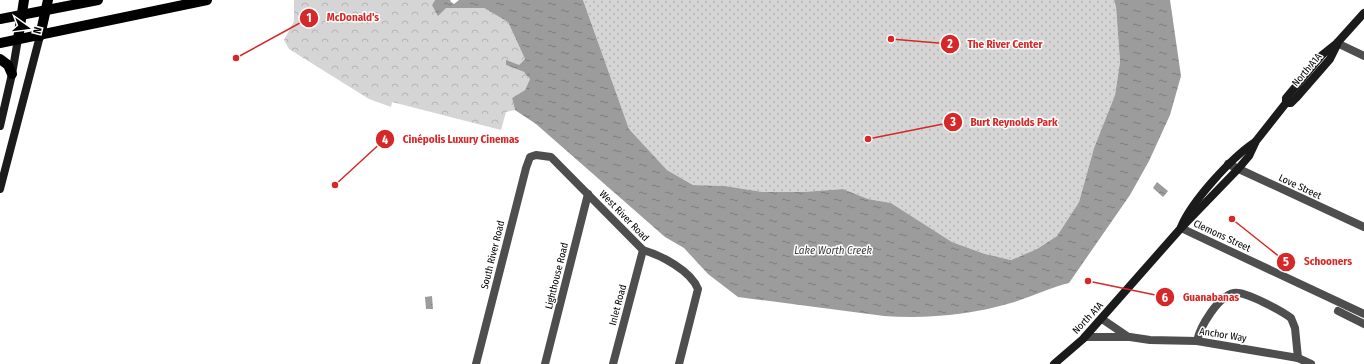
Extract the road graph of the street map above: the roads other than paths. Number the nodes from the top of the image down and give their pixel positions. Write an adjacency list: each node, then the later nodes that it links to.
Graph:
1 (24, 0): 7 (main road)
2 (48, 0): 5 (main road)
3 (97, 0): 5 (main road)
4 (207, 0): 9 (main road)
5 (45, 10): 7 (main road); 9 (main road)
6 (1364, 13): 12 (street, North A1A)
7 (21, 15): 8 (main road); 10 (main road)
8 (0, 19)
9 (40, 36): 10 (main road); 21 (street)
10 (18, 39): 11 (main road); 15 (street)
11 (0, 43)
12 (1337, 43): 13 (street); 17 (street, North A1A)
13 (1364, 56)
14 (0, 59): 15 (main road)
15 (12, 74): 16 (street)
16 (0, 126)
17 (1256, 141): 19 (street, North A1A); 20 (street, North A1A)
18 (536, 155): 22 (street, West River Road); 35 (street, South River Road)
19 (1228, 164): 20 (street, Love Street); 23 (street, North A1A)
20 (1238, 169): 23 (street, North A1A); 24 (street, Love Street)
21 (0, 189)
22 (588, 194): 25 (street, West River Road); 36 (street, Lighthouse Road)
23 (1181, 228): 27 (street, Clemons Street); 28 (street, North A1A)
24 (1364, 228)
25 (643, 250): 37 (street, Inlet Road); 38 (street, West River Road)
26 (1338, 311): 29 (street)
27 (1364, 314)
28 (1102, 319): 30 (street, North A1A); 31 (street, Anchor Way)
29 (1364, 324)
30 (1085, 337): 31 (street, Anchor Way); 34 (street, North A1A)
31 (1130, 337): 32 (street, Anchor Way)
32 (1197, 341): 33 (street, Anchor Way); 33 (street)
33 (1298, 358): 40 (street, Anchor Way)
34 (1062, 360): 39 (street, North A1A)
35 (476, 364)
36 (545, 364)
37 (613, 364)
38 (679, 364)
39 (1054, 364)
40 (1311, 364)

